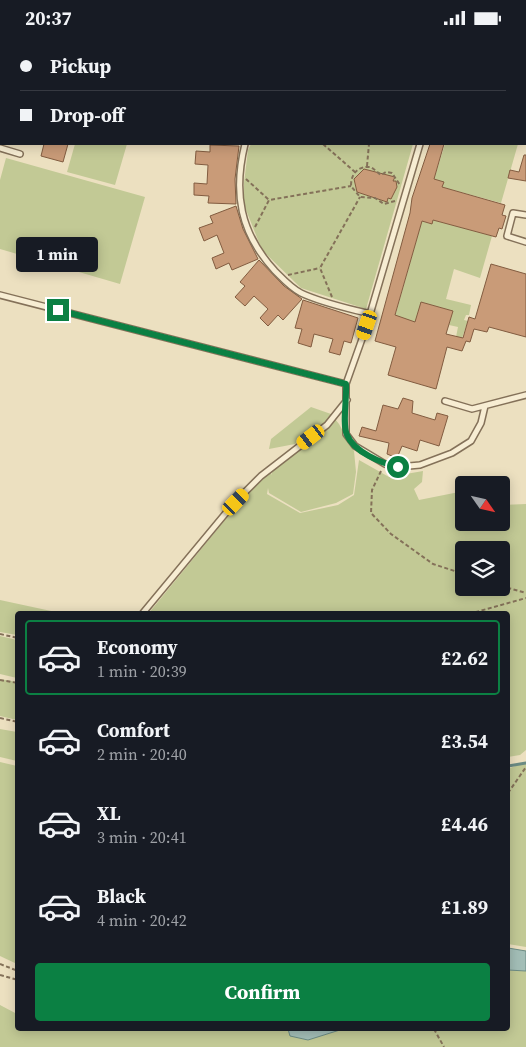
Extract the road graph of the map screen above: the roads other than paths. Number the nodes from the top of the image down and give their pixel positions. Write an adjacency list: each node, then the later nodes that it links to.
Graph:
1 (245, 145): 8 (lane)
2 (420, 145): 8 (lane)
3 (0, 148): 4 (lane)
4 (20, 154)
5 (526, 215): 6 (lane)
6 (526, 242)
7 (0, 295): 9 (lane)
8 (370, 314): 9 (lane)
9 (346, 384): 11 (lane)
10 (526, 395): 13 (lane)
11 (347, 400): 13 (lane); 14 (lane)
12 (445, 401): 13 (lane)
13 (486, 406)
14 (145, 611)

